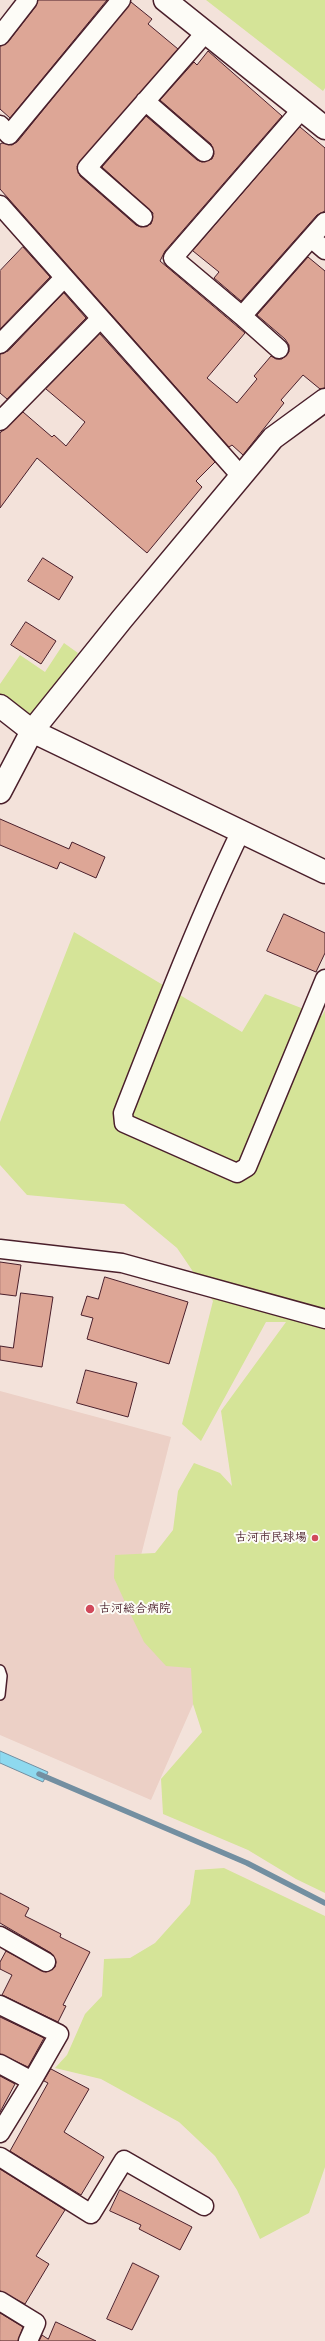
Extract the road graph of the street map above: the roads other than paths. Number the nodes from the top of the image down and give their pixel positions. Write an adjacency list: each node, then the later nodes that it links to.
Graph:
1 (28, 0): 5 (street)
2 (121, 0): 8 (street)
3 (165, 0): 4 (street)
4 (206, 32): 6 (street); 7 (street)
5 (0, 36)
6 (145, 101): 10 (street); 12 (street)
7 (302, 109): 9 (street); 17 (street)
8 (0, 125)
9 (325, 128)
10 (204, 152)
11 (0, 205): 16 (street)
12 (143, 217)
13 (325, 222): 14 (street)
14 (311, 238): 15 (street); 17 (street)
15 (325, 250)
16 (64, 278): 18 (street); 19 (street)
17 (242, 316): 20 (street)
18 (100, 319): 22 (street); 23 (street)
19 (0, 344)
20 (279, 349)
21 (325, 400): 23 (street)
22 (0, 421)
23 (241, 476): 25 (street)
24 (0, 706): 25 (street)
25 (32, 731): 26 (street); 27 (street)
26 (0, 792)
27 (240, 833): 28 (street); 29 (street)
28 (325, 872)
29 (325, 979)
30 (0, 1249): 31 (street)
31 (325, 1319)
32 (0, 1670): 33 (lane)
33 (0, 1695)
34 (0, 1936): 35 (street)
35 (46, 1962)
36 (0, 2005): 38 (street)
37 (0, 2064): 38 (street)
38 (32, 2081): 39 (street)
39 (0, 2133)
40 (0, 2157): 41 (street)
41 (204, 2206)
42 (0, 2301): 43 (street)
43 (28, 2341)

